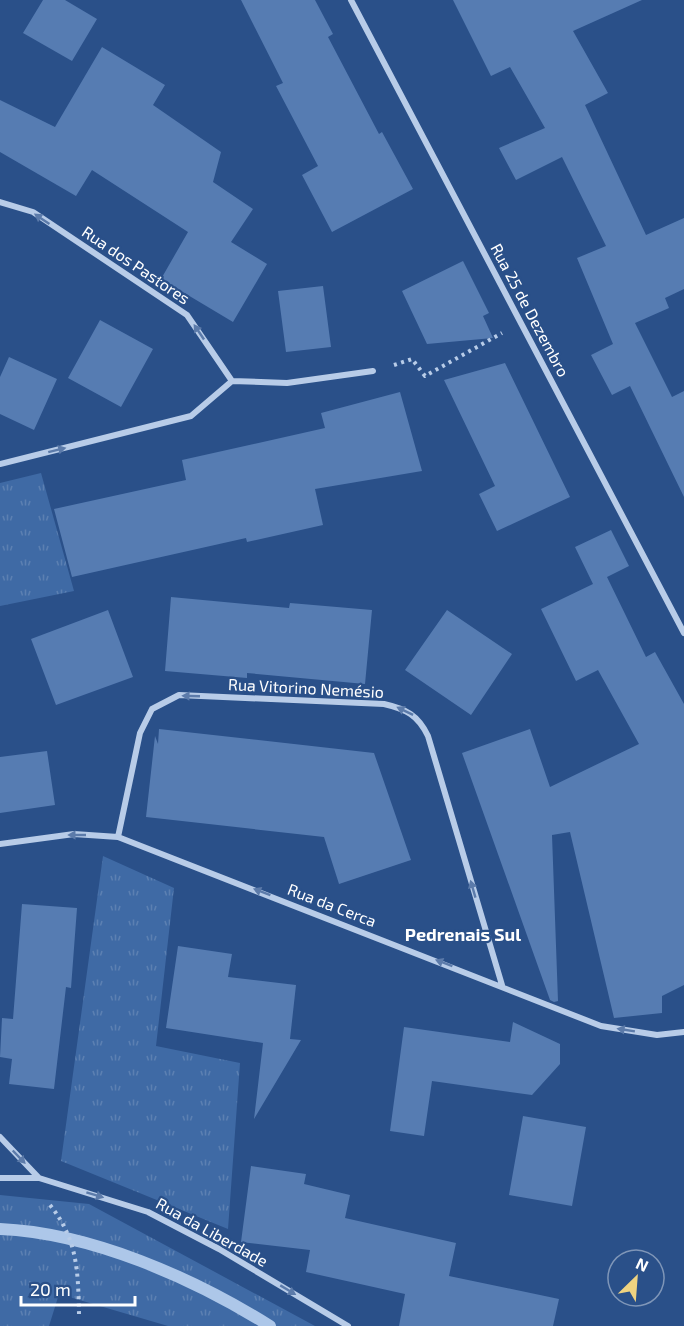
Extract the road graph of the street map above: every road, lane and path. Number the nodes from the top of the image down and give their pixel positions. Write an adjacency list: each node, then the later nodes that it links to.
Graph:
1 (351, 0): 3 (street, Rua 25 de Dezembro)
2 (0, 202): 5 (street, Rua dos Pastores, one-way to 2)
3 (521, 322): 4 (path); 7 (street, Rua 25 de Dezembro)
4 (373, 371): 5 (street)
5 (232, 381): 6 (street, one-way to 5)
6 (0, 464)
7 (684, 633)
8 (118, 837): 9 (street, Rua da Cerca, one-way to 9); 10 (street, Rua da Cerca, one-way to 8); 10 (street, Rua Vitorino Nemésio, one-way to 8)
9 (0, 844)
10 (502, 985): 11 (street, Rua da Cerca, one-way to 10)
11 (684, 1032)
12 (0, 1137): 14 (street, Rua da Liberdade, one-way to 14)
13 (0, 1178): 14 (street)
14 (39, 1178): 17 (street, Rua da Liberdade, one-way to 17)
15 (46, 1200): 16 (path)
16 (80, 1314)
17 (348, 1326)

